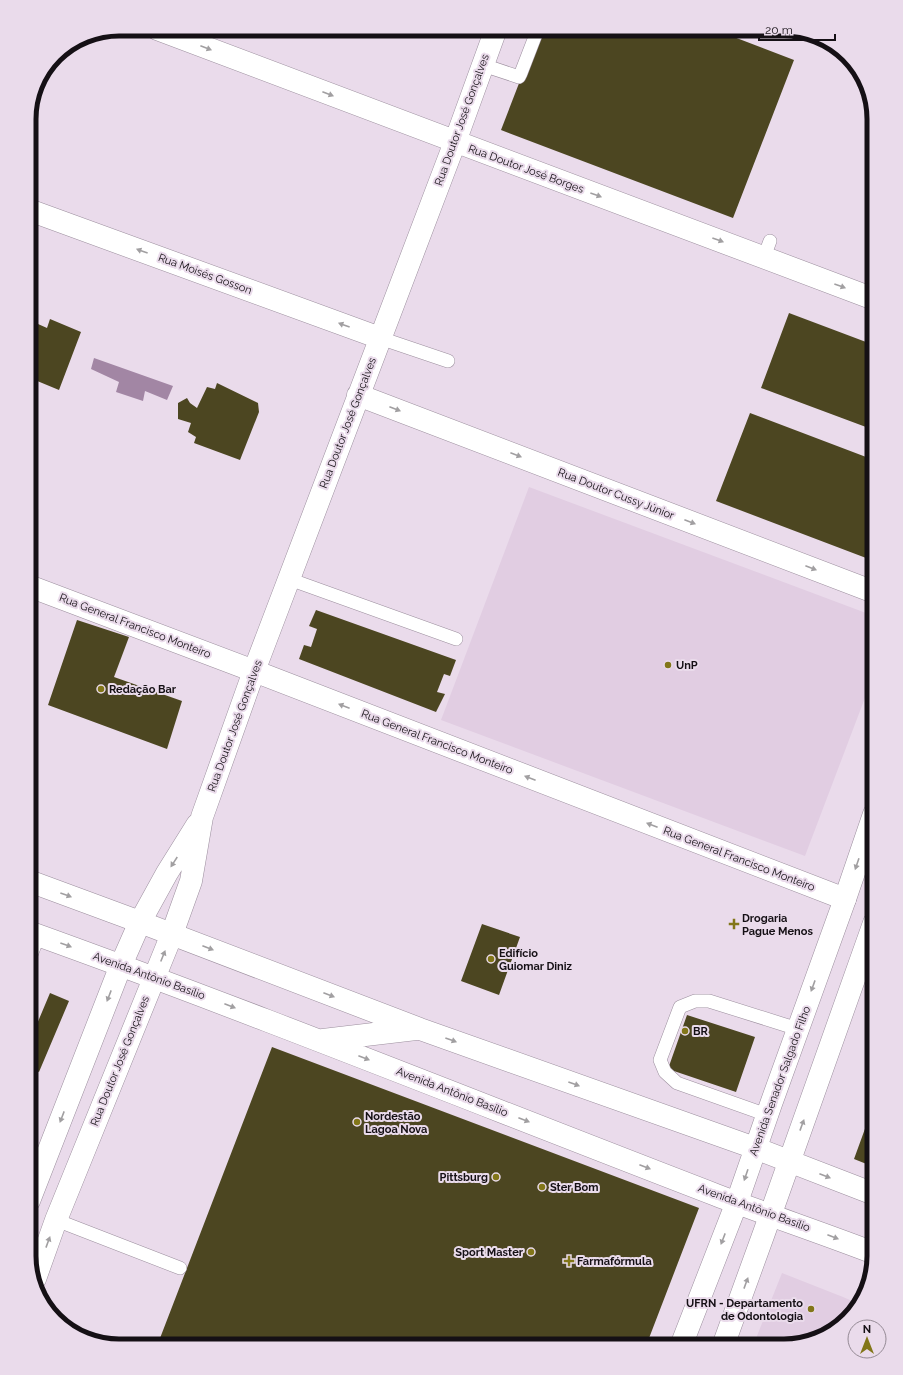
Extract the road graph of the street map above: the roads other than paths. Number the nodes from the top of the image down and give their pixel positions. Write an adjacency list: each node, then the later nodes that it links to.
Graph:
1 (175, 36): 5 (main road, Rua Doutor José Borges, one-way to 5)
2 (493, 36): 4 (main road, Rua Doutor José Gonçalves)
3 (535, 36): 4 (lane)
4 (483, 65): 5 (main road, Rua Doutor José Gonçalves)
5 (455, 142): 7 (main road, Rua Doutor José Borges, one-way to 7); 8 (main road, Rua Doutor José Gonçalves)
6 (36, 213): 8 (main road, Rua Moisés Gosson, one-way to 6)
7 (867, 295)
8 (380, 338): 9 (lane); 10 (main road, Rua Doutor José Gonçalves)
9 (448, 362)
10 (358, 395): 11 (main road, Rua Doutor José Gonçalves); 13 (main road, Rua Doutor Cussy Júnior, one-way to 13)
11 (288, 579): 14 (lane); 15 (main road, Rua Doutor José Gonçalves)
12 (36, 589): 15 (main road, Rua General Francisco Monteiro)
13 (867, 589)
14 (456, 639)
15 (254, 671): 16 (main road, Rua Doutor José Gonçalves); 19 (main road, Rua General Francisco Monteiro, one-way to 15)
16 (202, 817): 20 (main road, Rua Doutor José Gonçalves, one-way to 20); 21 (main road, Rua Doutor José Gonçalves)
17 (867, 835): 19 (main road, Avenida Senador Salgado Filho, one-way to 19)
18 (36, 884): 20 (main road, one-way to 20)
19 (845, 899): 27 (main road, Avenida Senador Salgado Filho, one-way to 27)
20 (140, 922): 21 (main road); 24 (main road, Rua Doutor José Gonçalves)
21 (172, 934): 25 (main road, Rua Doutor José Gonçalves, one-way to 21); 26 (main road, one-way to 26)
22 (36, 935): 24 (main road, Avenida Antônio Basílio, one-way to 24)
23 (867, 944): 31 (main road, one-way to 23)
24 (121, 965): 25 (main road, Avenida Antônio Basílio); 32 (main road, Rua Doutor José Gonçalves, one-way to 32)
25 (154, 977): 28 (main road, Avenida Antônio Basílio, one-way to 28); 36 (main road, Rua Doutor José Gonçalves)
26 (420, 1029): 28 (main road); 30 (main road, one-way to 30)
27 (798, 1030): 29 (main road, Avenida Senador Salgado Filho); 29 (lane)
28 (320, 1040): 34 (main road, Avenida Antônio Basílio, one-way to 34)
29 (767, 1115): 30 (main road, Avenida Senador Salgado Filho)
30 (755, 1148): 31 (main road); 34 (main road, Avenida Senador Salgado Filho, one-way to 34)
31 (789, 1162): 33 (main road, one-way to 33); 35 (main road)
32 (36, 1183)
33 (867, 1191)
34 (737, 1202): 35 (main road, Avenida Antônio Basílio); 40 (main road, Avenida Senador Salgado Filho, one-way to 40)
35 (770, 1215): 37 (main road, Avenida Antônio Basílio, one-way to 37); 41 (main road, one-way to 35)
36 (56, 1220): 38 (main road, Rua Doutor José Gonçalves, one-way to 36); 39 (lane)
37 (867, 1250)
38 (37, 1268)
39 (180, 1268)
40 (684, 1339)
41 (726, 1339)

